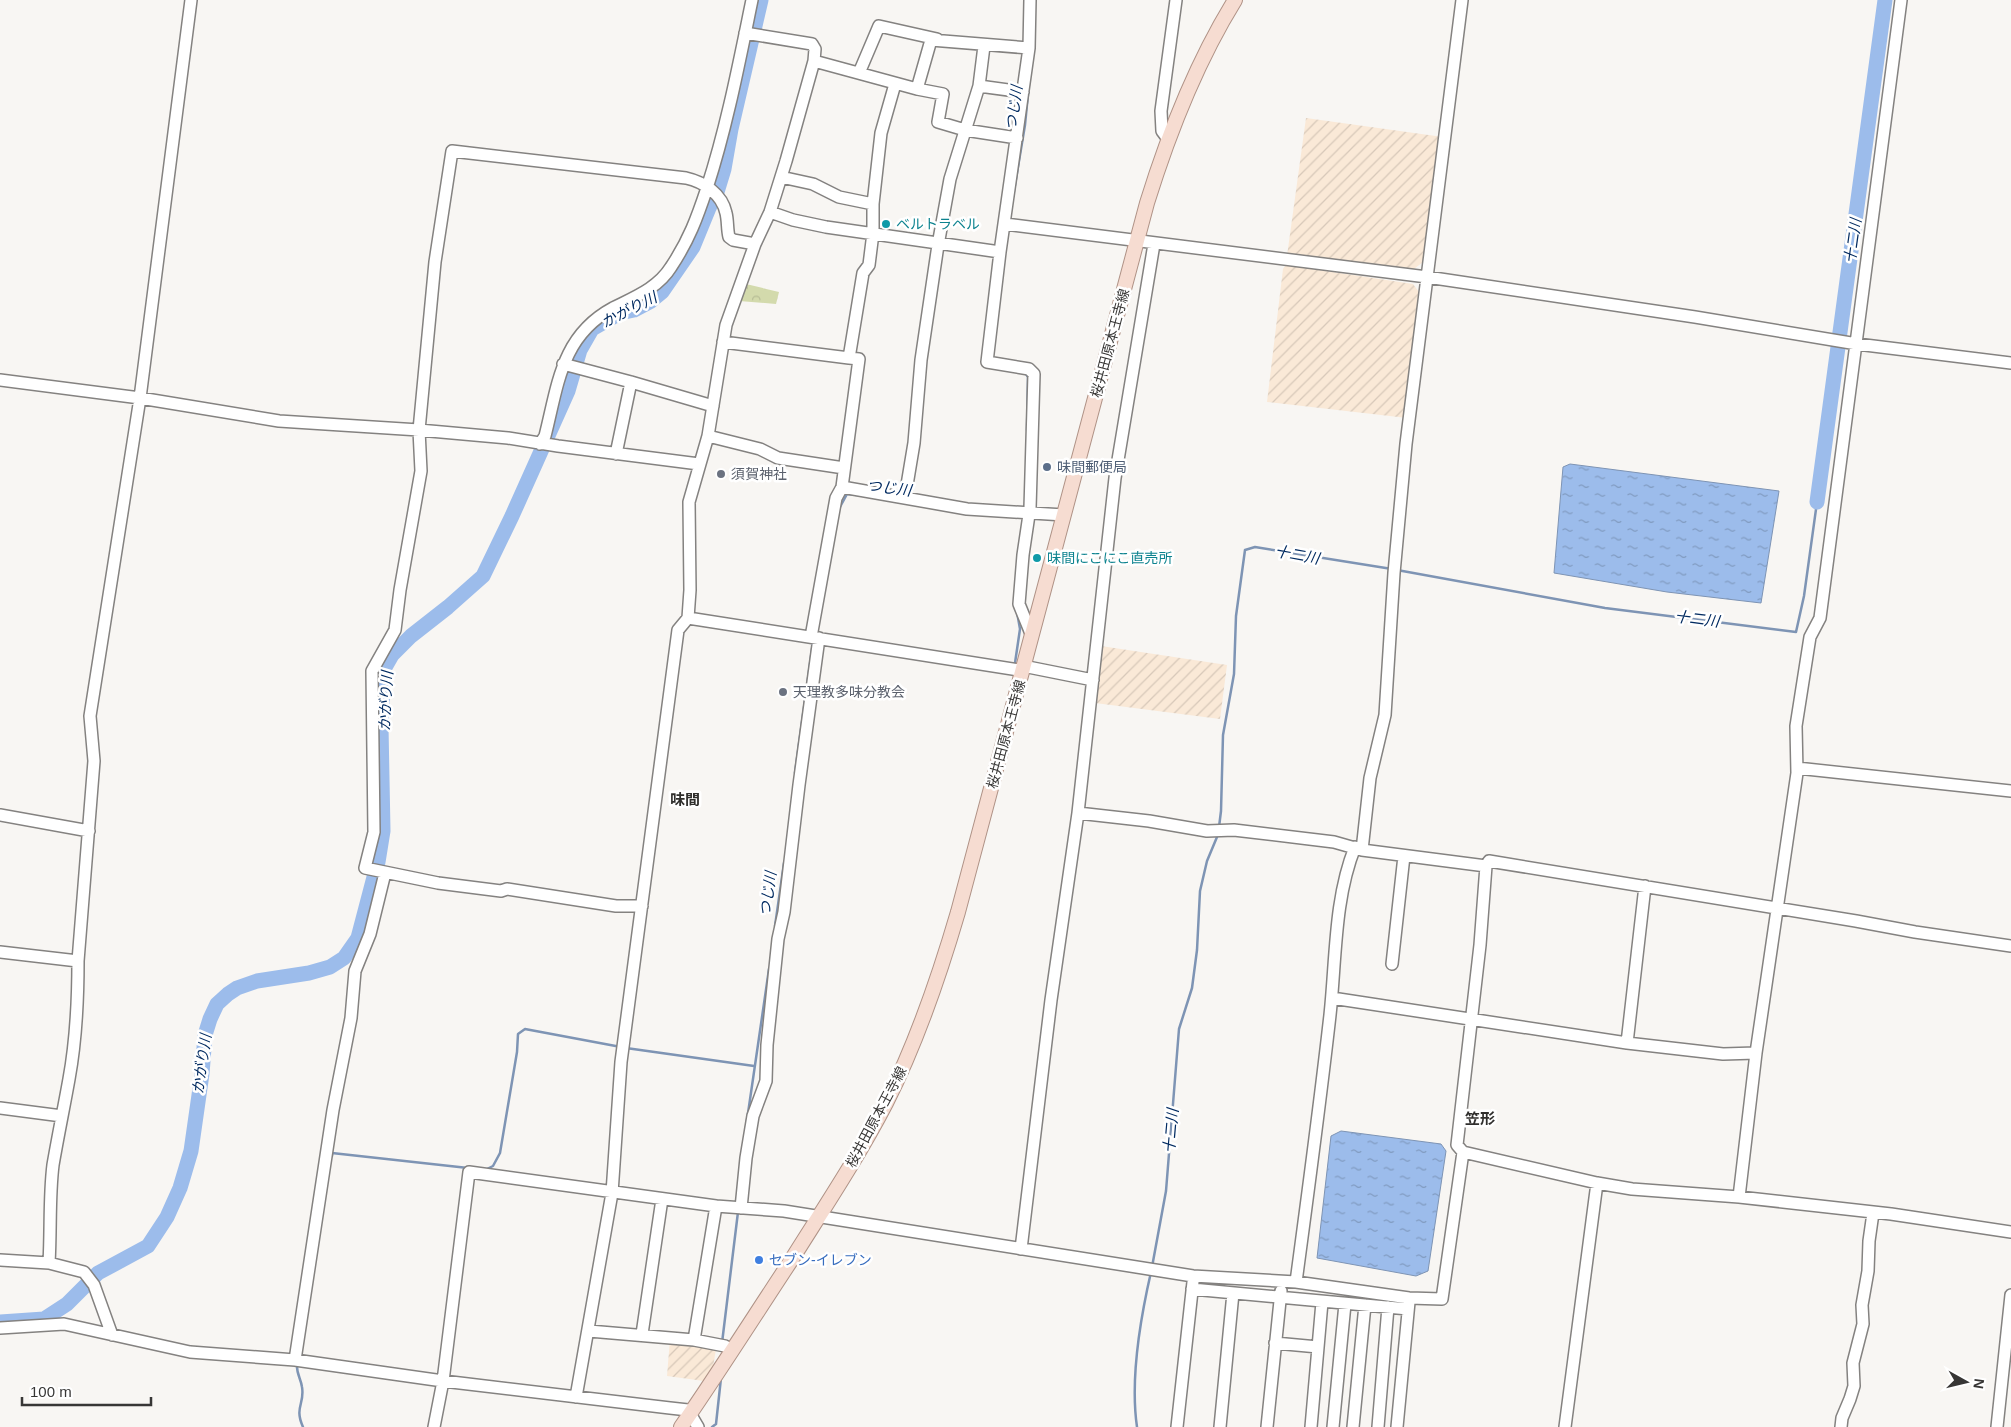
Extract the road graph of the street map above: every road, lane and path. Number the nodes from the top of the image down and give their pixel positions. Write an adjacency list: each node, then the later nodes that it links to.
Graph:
1 (191, 0): 40 (street)
2 (752, 0): 8 (street)
3 (1030, 0): 11 (street)
4 (1176, 0): 20 (street)
5 (1235, 0): 20 (main road, 桜井田原本王寺線)
6 (1462, 0): 32 (street)
7 (1901, 0): 34 (street)
8 (745, 33): 12 (street); 22 (street)
9 (938, 39): 10 (street); 13 (street); 16 (street)
10 (984, 46): 11 (street); 15 (street)
11 (1030, 48): 17 (street)
12 (814, 61): 13 (street); 21 (street)
13 (858, 73): 14 (street)
14 (895, 84): 16 (street); 23 (street)
15 (979, 86): 17 (street); 18 (street)
16 (917, 89): 18 (street)
17 (1023, 92): 19 (street)
18 (966, 130): 19 (street); 29 (street)
19 (1017, 138): 25 (street)
20 (1168, 139): 27 (main road, 桜井田原本王寺線)
21 (781, 177): 23 (street); 24 (street)
22 (707, 186): 28 (street); 37 (street); 42 (street)
23 (873, 204): 26 (street)
24 (770, 212): 26 (street); 28 (street)
25 (1005, 224): 27 (street); 31 (street)
26 (873, 233): 29 (street); 35 (street)
27 (1138, 241): 30 (street); 51 (main road, 桜井田原本王寺線)
28 (755, 244): 33 (street)
29 (938, 244): 31 (street); 49 (street)
30 (1154, 244): 32 (street); 56 (street)
31 (1000, 252): 50 (street)
32 (1427, 277): 34 (street); 62 (street)
33 (723, 342): 35 (street); 41 (street)
34 (1857, 344): 36 (street); 57 (street)
35 (849, 358): 47 (street)
36 (2011, 363)
37 (563, 364): 39 (street); 44 (street)
38 (0, 380): 40 (street)
39 (630, 382): 41 (street); 45 (street)
40 (140, 398): 42 (street); 61 (street)
41 (713, 406): 43 (street)
42 (419, 430): 44 (street); 65 (street)
43 (708, 436): 46 (street); 47 (street)
44 (540, 444): 45 (street)
45 (616, 454): 46 (street)
46 (699, 464): 52 (street)
47 (844, 468): 48 (street)
48 (842, 487): 49 (street); 54 (street)
49 (905, 497): 50 (street)
50 (1030, 512): 51 (street); 53 (street)
51 (1064, 515): 53 (main road, 桜井田原本王寺線)
52 (688, 618): 54 (street); 67 (street)
53 (1032, 636): 55 (main road, 桜井田原本王寺線)
54 (815, 637): 55 (street); 85 (street)
55 (1023, 669): 56 (street); 87 (main road, 桜井田原本王寺線)
56 (1093, 680): 59 (street)
57 (1797, 768): 58 (street); 68 (street)
58 (2011, 791)
59 (1078, 813): 62 (street); 89 (street)
60 (0, 815): 61 (street)
61 (89, 831): 71 (street)
62 (1359, 848): 63 (street); 73 (street)
63 (1404, 856): 64 (street); 72 (street)
64 (1486, 866): 66 (street); 74 (street)
65 (385, 872): 67 (street); 112 (street)
66 (1645, 886): 68 (street); 75 (street)
67 (642, 906): 81 (street)
68 (1777, 908): 69 (street); 76 (street)
69 (2011, 946)
70 (0, 952): 71 (street)
71 (78, 961): 78 (street)
72 (1392, 964)
73 (1332, 998): 74 (street); 94 (street)
74 (1471, 1020): 75 (street); 79 (street)
75 (1626, 1043): 76 (street)
76 (1756, 1053): 82 (street)
77 (0, 1108): 78 (street)
78 (62, 1116): 91 (street)
79 (1463, 1152): 80 (street); 101 (street)
80 (1597, 1183): 82 (street); 127 (street)
81 (612, 1193): 83 (street); 105 (street); 113 (street)
82 (1739, 1197): 86 (street)
83 (662, 1199): 84 (street); 106 (street)
84 (716, 1206): 85 (street); 108 (street)
85 (741, 1208): 87 (street)
86 (1872, 1213): 88 (street); 128 (street)
87 (819, 1217): 89 (street); 110 (main road, 桜井田原本王寺線)
88 (2011, 1232)
89 (1022, 1249): 92 (street)
90 (0, 1260): 91 (street)
91 (48, 1263): 107 (street)
92 (1193, 1276): 93 (street); 95 (street)
93 (1282, 1282): 94 (street); 98 (street)
94 (1296, 1282): 101 (street)
95 (1192, 1290): 96 (street); 119 (street)
96 (1233, 1293): 98 (street); 120 (street)
97 (2011, 1295): 129 (street)
98 (1280, 1298): 99 (street); 109 (street)
99 (1322, 1302): 100 (street); 111 (street)
100 (1345, 1304): 102 (street); 123 (street)
101 (1409, 1304): 103 (street); 126 (street)
102 (1365, 1306): 103 (street); 124 (street)
103 (1388, 1308): 125 (street)
104 (0, 1328): 107 (street)
105 (589, 1331): 106 (street); 114 (street)
106 (642, 1334): 108 (street)
107 (112, 1335): 112 (street)
108 (694, 1340): 110 (street)
109 (1275, 1343): 111 (street); 121 (street)
110 (725, 1347): 115 (main road, 桜井田原本王寺線)
111 (1318, 1347): 122 (street)
112 (295, 1360): 113 (street)
113 (443, 1381): 114 (street); 116 (street)
114 (576, 1397): 115 (street)
115 (690, 1415): 117 (main road, 桜井田原本王寺線); 118 (street)
116 (434, 1427)
117 (681, 1427)
118 (698, 1427)
119 (1177, 1427)
120 (1220, 1427)
121 (1267, 1427)
122 (1311, 1427)
123 (1333, 1427)
124 (1353, 1427)
125 (1378, 1427)
126 (1397, 1427)
127 (1565, 1427)
128 (1841, 1427)
129 (1997, 1427)

